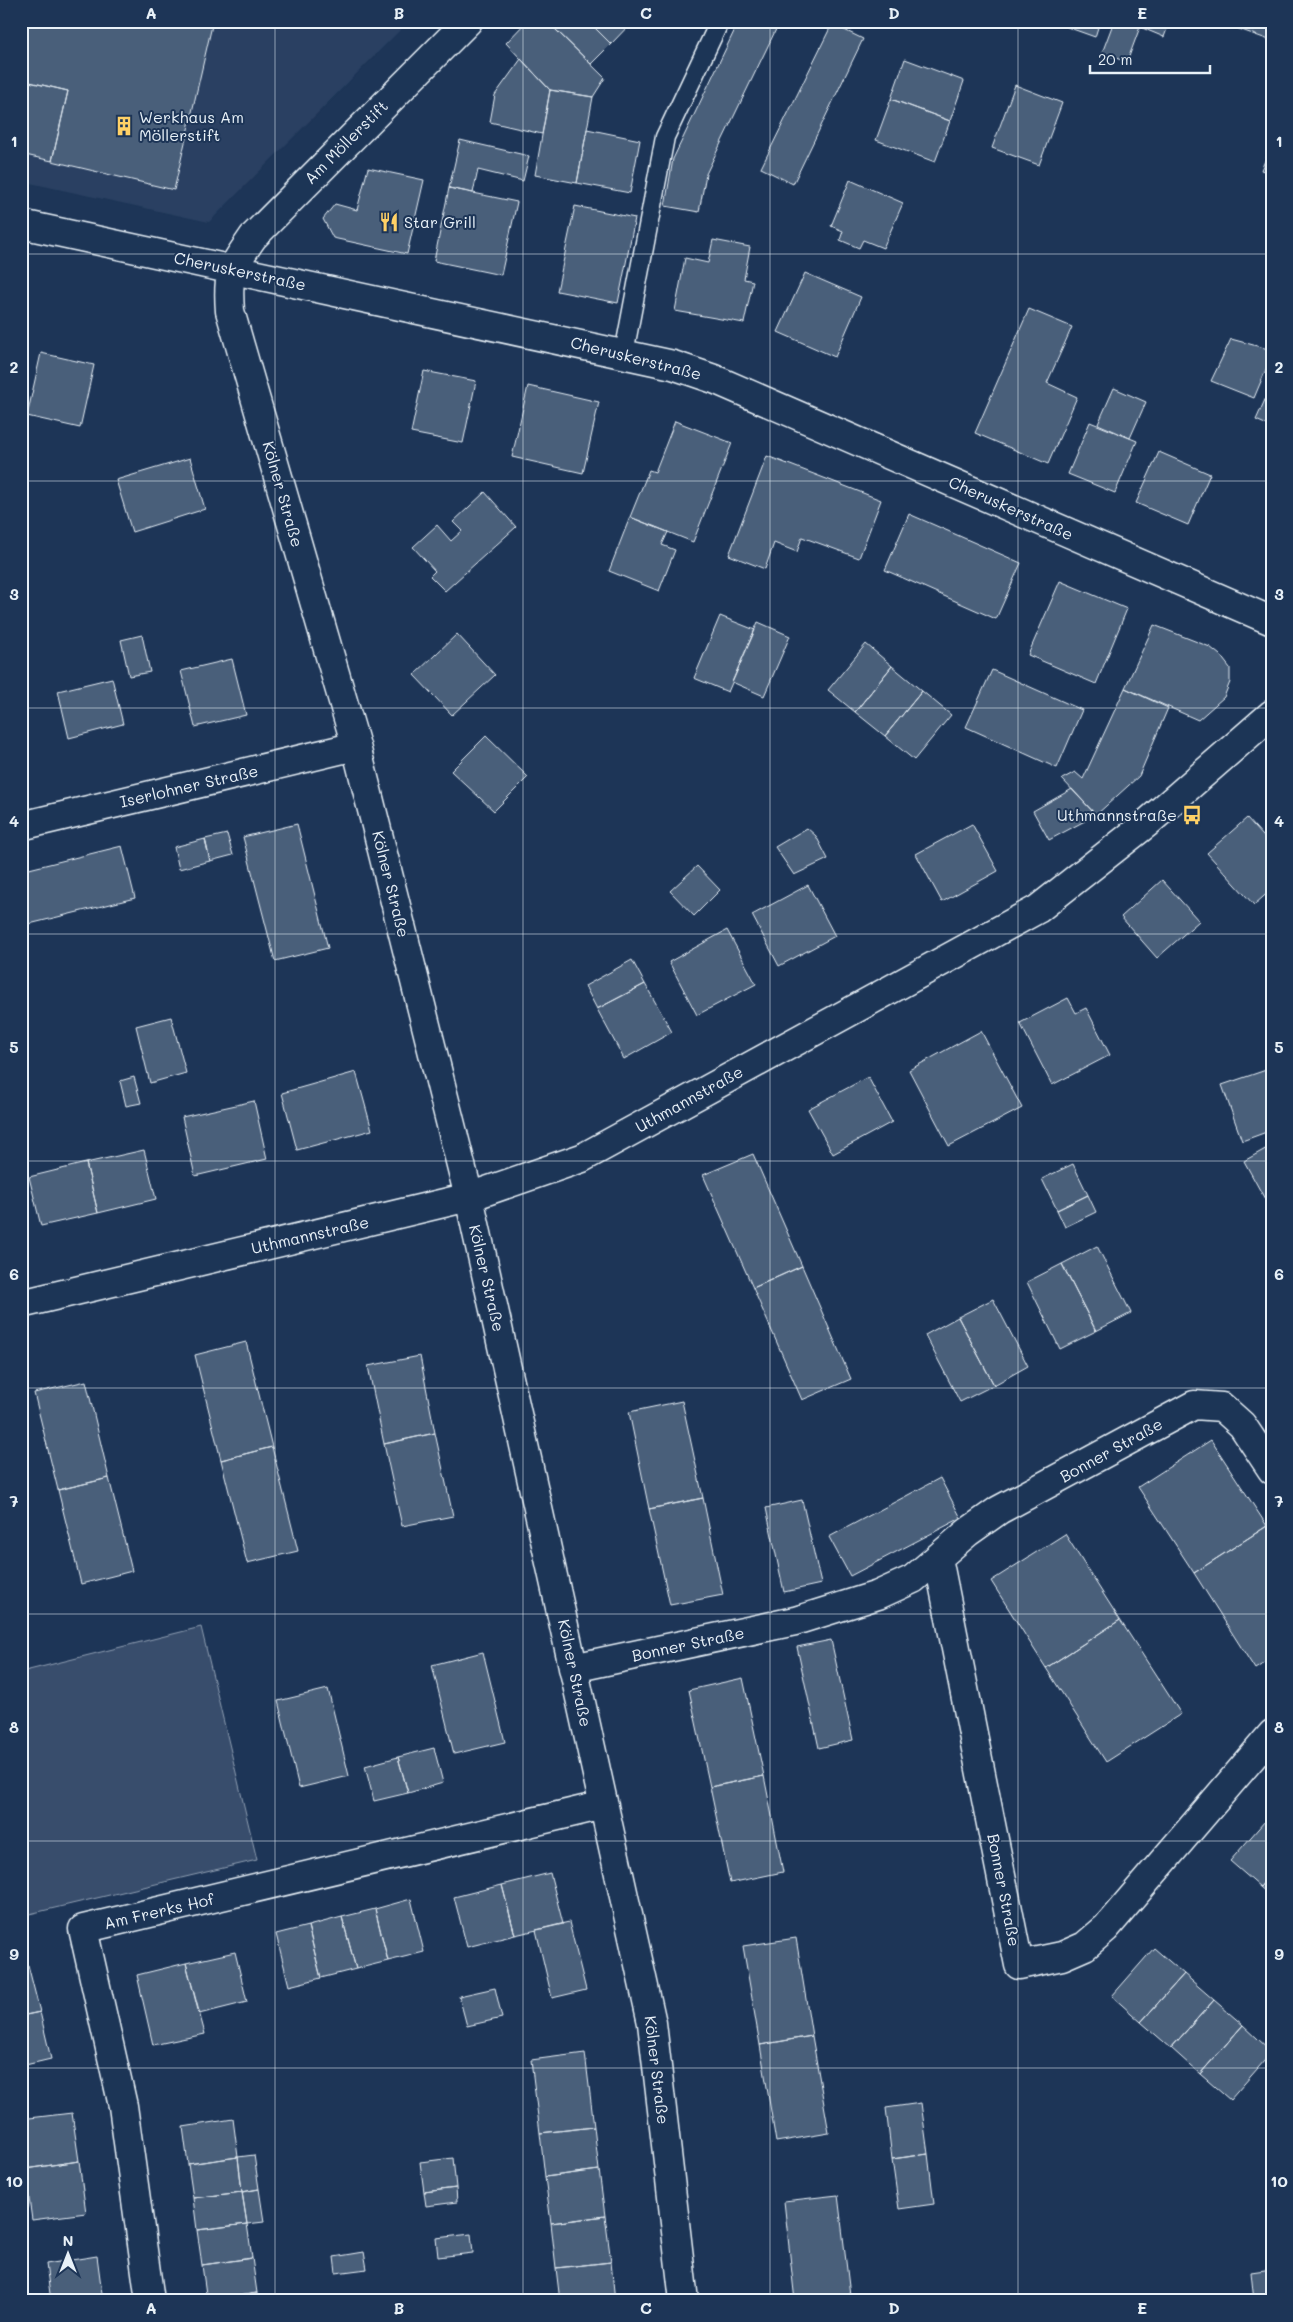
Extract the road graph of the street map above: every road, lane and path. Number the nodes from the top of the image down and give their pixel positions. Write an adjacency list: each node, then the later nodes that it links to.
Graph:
1 (468, 21): 4 (street, Am Möllerstift)
2 (717, 26): 5 (lane)
3 (21, 224): 4 (street, Cheruskerstraße)
4 (231, 269): 5 (street, Cheruskerstraße); 8 (street, Kölner Straße)
5 (624, 353): 6 (street, Cheruskerstraße)
6 (1272, 621)
7 (1272, 714): 10 (street, Uthmannstraße)
8 (356, 746): 9 (street, Iserlohner Straße); 10 (street, Kölner Straße)
9 (21, 826)
10 (469, 1197): 11 (street, Uthmannstraße); 14 (street, Kölner Straße)
11 (21, 1304)
12 (1272, 1470): 13 (street, Bonner Straße)
13 (938, 1558): 14 (street, Bonner Straße); 15 (street, Bonner Straße)
14 (574, 1668): 16 (street, Kölner Straße)
15 (1272, 1734)
16 (604, 1804): 17 (street, Am Frerks Hof); 18 (street, Kölner Straße)
17 (150, 2301)
18 (684, 2301)

